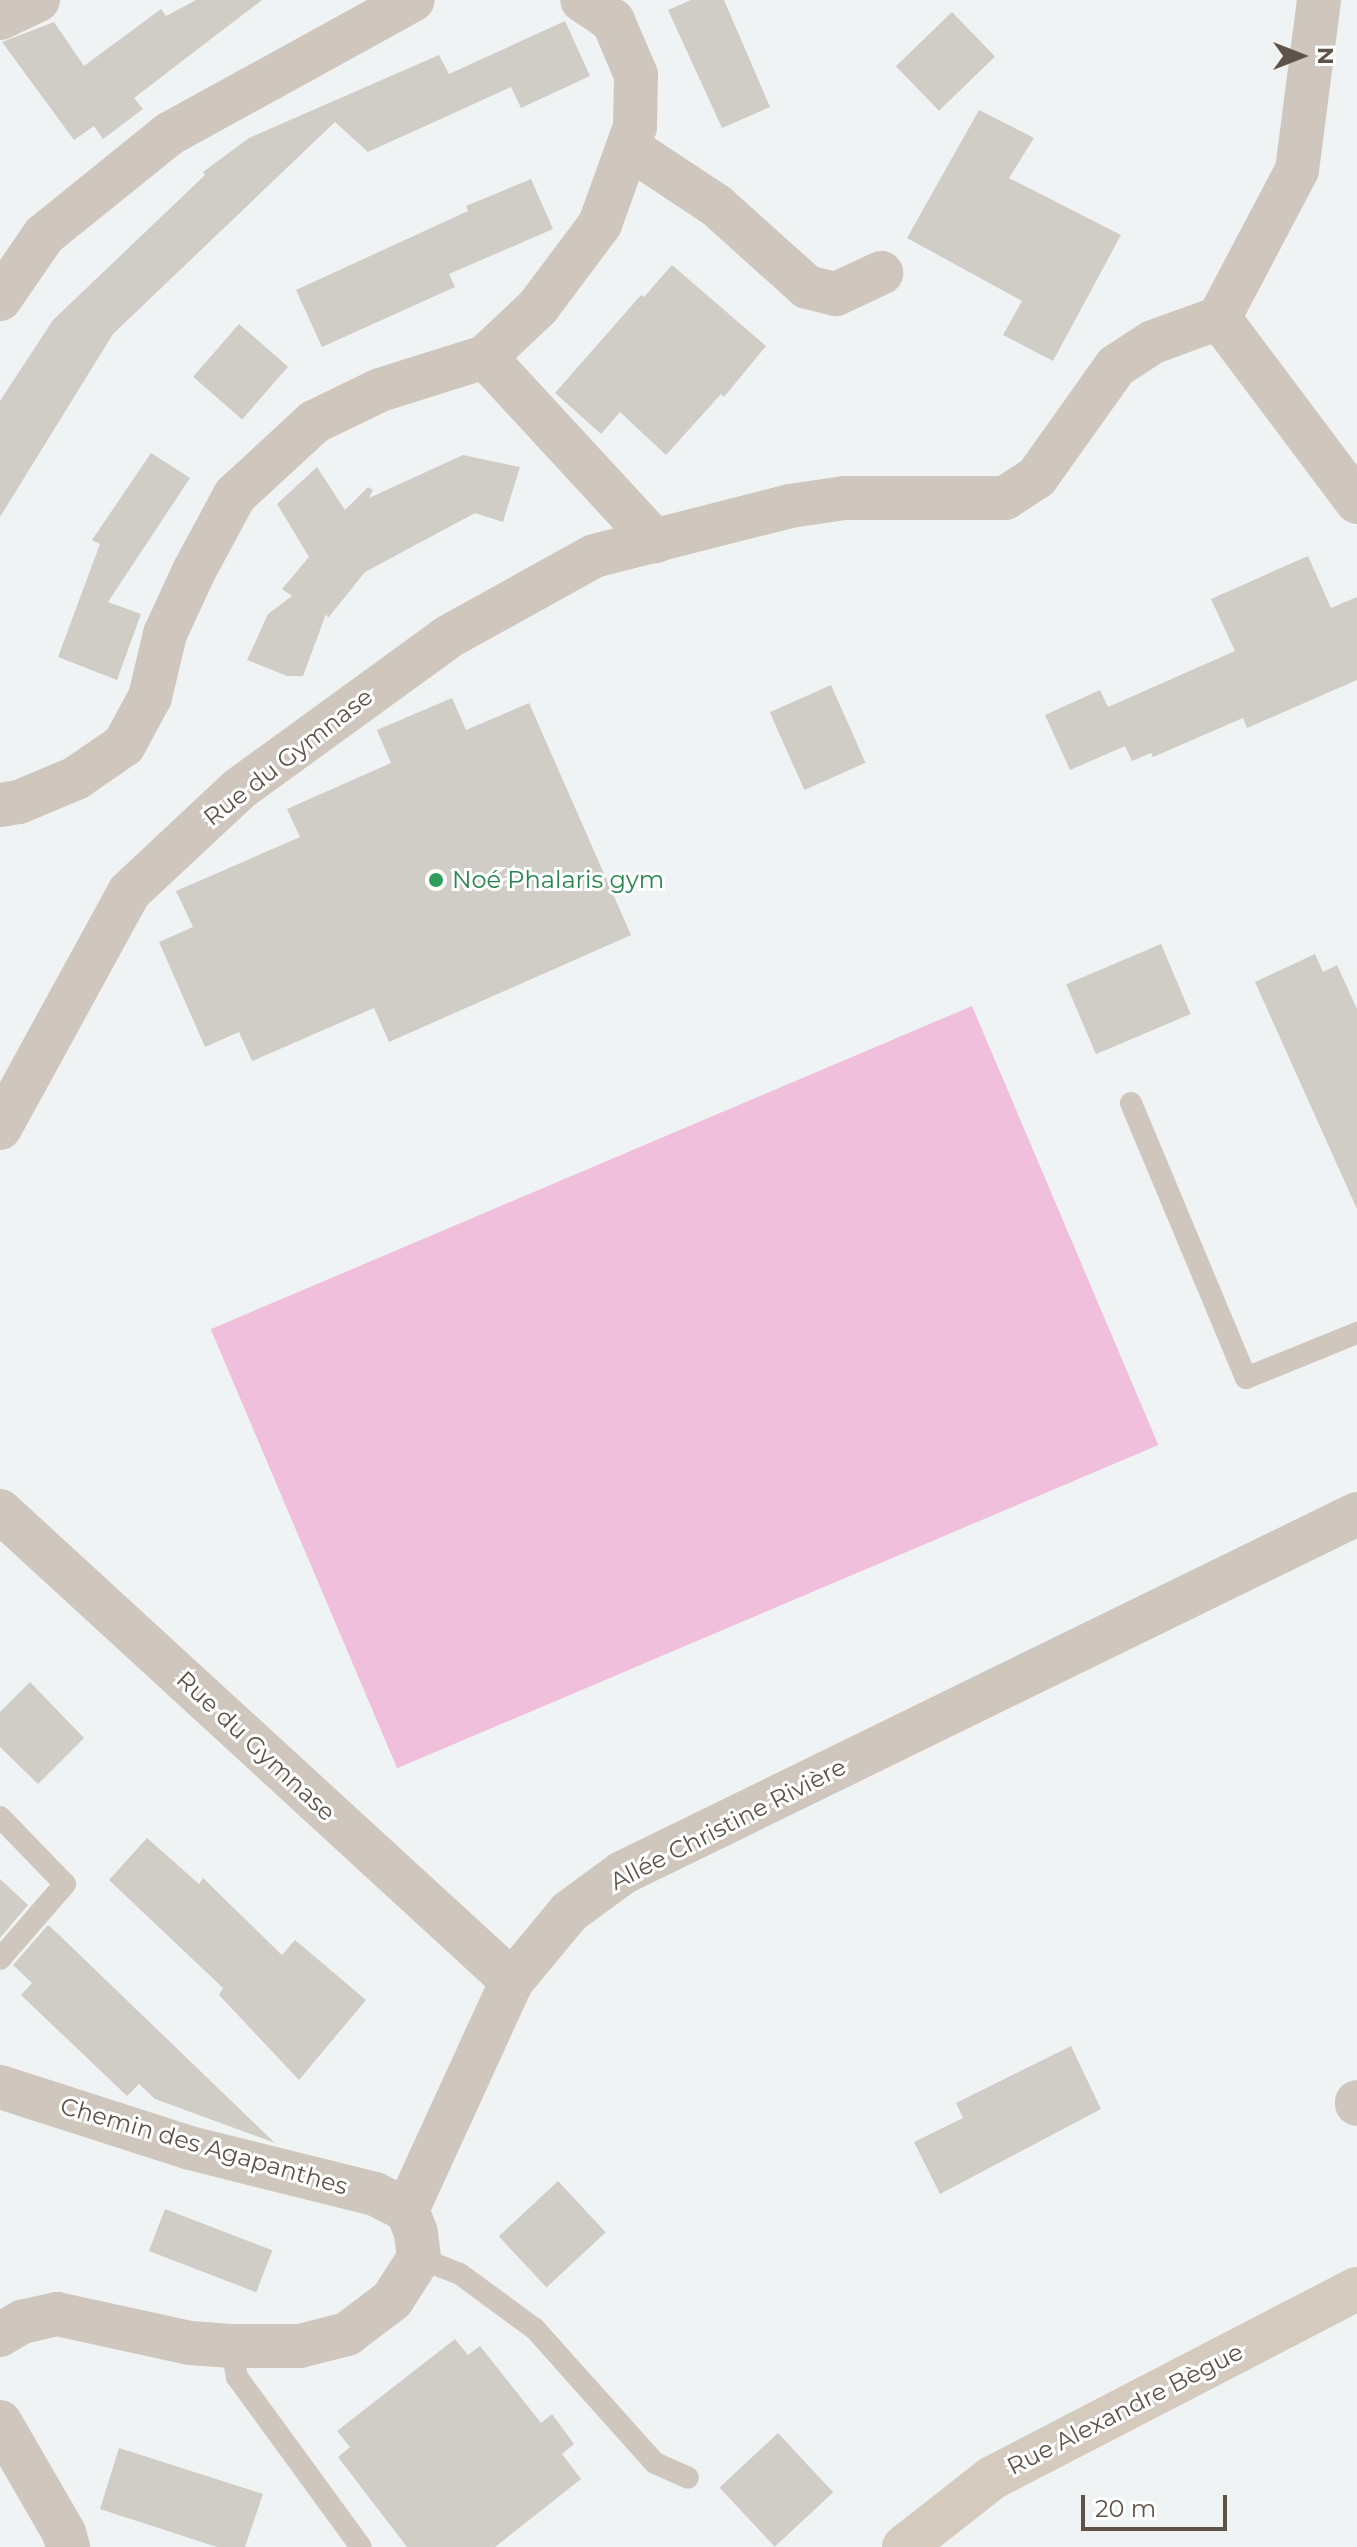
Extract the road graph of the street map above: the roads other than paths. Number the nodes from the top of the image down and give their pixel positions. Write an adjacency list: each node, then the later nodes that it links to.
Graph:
1 (38, 0): 5 (street)
2 (413, 0): 8 (street)
3 (582, 0): 6 (street)
4 (1319, 0): 9 (street)
5 (0, 18)
6 (628, 147): 7 (street); 10 (street)
7 (881, 273)
8 (0, 299)
9 (1219, 318): 11 (street); 12 (street, Rue du Gymnase)
10 (485, 357): 12 (street); 13 (street)
11 (1357, 502)
12 (655, 541): 15 (street, Rue du Gymnase)
13 (0, 805)
14 (1131, 1103): 16 (lane)
15 (0, 1128)
16 (1357, 1333)
17 (0, 1511): 21 (street, Rue du Gymnase)
18 (1357, 1514): 21 (street, Allée Christine Rivière)
19 (0, 1817): 20 (lane)
20 (0, 1959)
21 (512, 1981): 23 (street, Allée Christine Rivière)
22 (0, 2087): 23 (street, Chemin des Agapanthes)
23 (407, 2210): 24 (street)
24 (419, 2258): 27 (street); 29 (lane)
25 (1357, 2289): 32 (main road, Rue Alexandre Bègue)
26 (0, 2335): 27 (street)
27 (231, 2346): 31 (lane)
28 (0, 2422): 30 (street)
29 (688, 2478)
30 (68, 2547)
31 (361, 2547)
32 (904, 2547)

